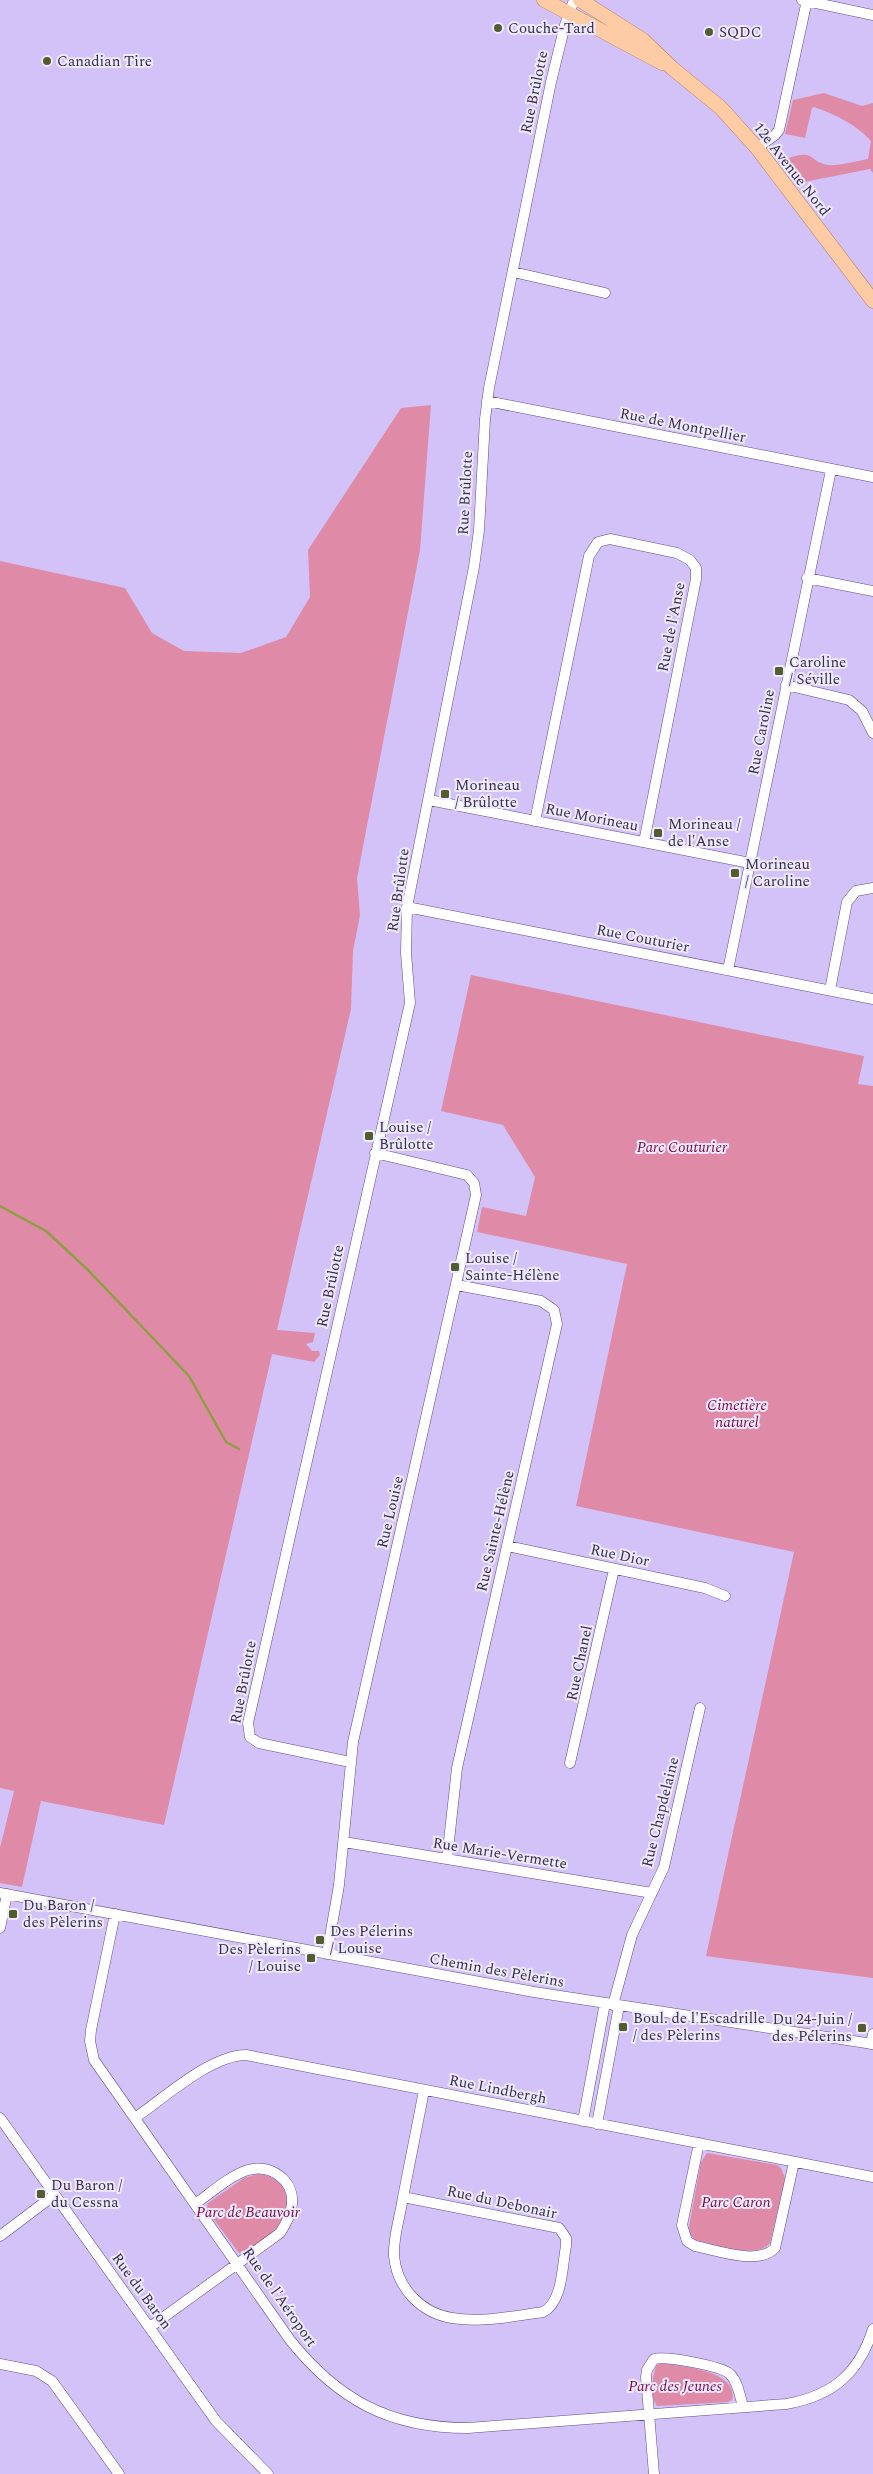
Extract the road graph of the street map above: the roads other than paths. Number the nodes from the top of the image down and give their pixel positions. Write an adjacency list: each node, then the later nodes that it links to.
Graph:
1 (544, 0): 4 (main road, 12e Avenue Nord)
2 (580, 0): 6 (main road, 12e Avenue Nord)
3 (805, 0): 5 (street); 7 (street)
4 (572, 6): 6 (main road, 12e Avenue Nord); 8 (street, Rue Brûlotte)
5 (873, 15)
6 (672, 68): 7 (main road, 12e Avenue Nord)
7 (757, 148): 10 (main road, 12e Avenue Nord)
8 (512, 272): 9 (street); 11 (street, Rue Brûlotte)
9 (605, 293)
10 (873, 301)
11 (487, 401): 12 (street, Rue de Montpellier); 18 (street, Rue Brûlotte)
12 (830, 470): 13 (street, Rue de Montpellier); 14 (street, Rue Caroline)
13 (873, 477)
14 (807, 578): 15 (street); 16 (street, Rue Caroline)
15 (873, 591)
16 (786, 685): 17 (street); 21 (street, Rue Caroline)
17 (873, 733)
18 (429, 800): 19 (street, Rue Morineau); 23 (street, Rue Brûlotte)
19 (535, 821): 20 (street, Rue Morineau); 20 (street, Rue de l'Anse)
20 (644, 842): 21 (street, Rue Morineau)
21 (750, 863): 24 (street, Rue Caroline)
22 (873, 888): 25 (street)
23 (407, 907): 24 (street, Rue Couturier); 27 (street, Rue Brûlotte)
24 (728, 970): 25 (street, Rue Couturier)
25 (830, 990): 26 (street, Rue Couturier)
26 (873, 999)
27 (375, 1153): 28 (street, Rue Louise); 33 (street, Rue Brûlotte)
28 (457, 1284): 29 (street, Rue Sainte-Hélène); 33 (street, Rue Louise)
29 (507, 1546): 30 (street, Rue Dior); 36 (street, Rue Sainte-Hélène)
30 (614, 1569): 31 (street, Rue Dior); 34 (street, Rue Chanel)
31 (725, 1596)
32 (700, 1708): 38 (street, Rue Chapdelaine)
33 (350, 1762): 35 (street, Rue Louise)
34 (570, 1763)
35 (344, 1842): 36 (street, Rue Marie-Vermette); 41 (street, Rue Louise)
36 (447, 1860): 38 (street, Rue Marie-Vermette)
37 (3, 1893): 39 (street, Chemin des Pèlerins); 40 (street)
38 (652, 1893): 42 (street, Rue Chapdelaine)
39 (114, 1914): 41 (street, Chemin des Pèlerins); 46 (street, Rue de l'Aéroport)
40 (0, 1928)
41 (327, 1954): 42 (street, Chemin des Pèlerins)
42 (612, 2004): 43 (street, Chemin des Pèlerins); 47 (street); 48 (street)
43 (872, 2040)
44 (424, 2090): 46 (street, Rue Lindbergh); 47 (street, Rue Lindbergh); 53 (street, Rue du Debonair)
45 (0, 2118): 52 (street, Rue du Baron)
46 (134, 2118): 54 (street, Rue de l'Aéroport)
47 (583, 2121): 48 (street, Rue Lindbergh)
48 (597, 2124): 49 (street, Rue Lindbergh)
49 (698, 2143): 50 (street, Rue Lindbergh); 50 (street)
50 (794, 2162): 51 (street, Rue Lindbergh)
51 (873, 2177)
52 (53, 2196): 55 (street); 57 (street, Rue du Baron)
53 (403, 2197): 53 (street, Rue du Debonair)
54 (195, 2204): 56 (street, Rue de l'Aéroport); 56 (street)
55 (0, 2236)
56 (238, 2264): 57 (street); 61 (street, Rue de l'Aéroport)
57 (150, 2327): 63 (street, Rue du Baron)
58 (873, 2329): 60 (street, Rue de l'Aéroport)
59 (0, 2364): 62 (street)
60 (743, 2407): 61 (street, Rue de l'Aéroport); 61 (street)
61 (649, 2414): 64 (street)
62 (119, 2474)
63 (268, 2474)
64 (654, 2474)

